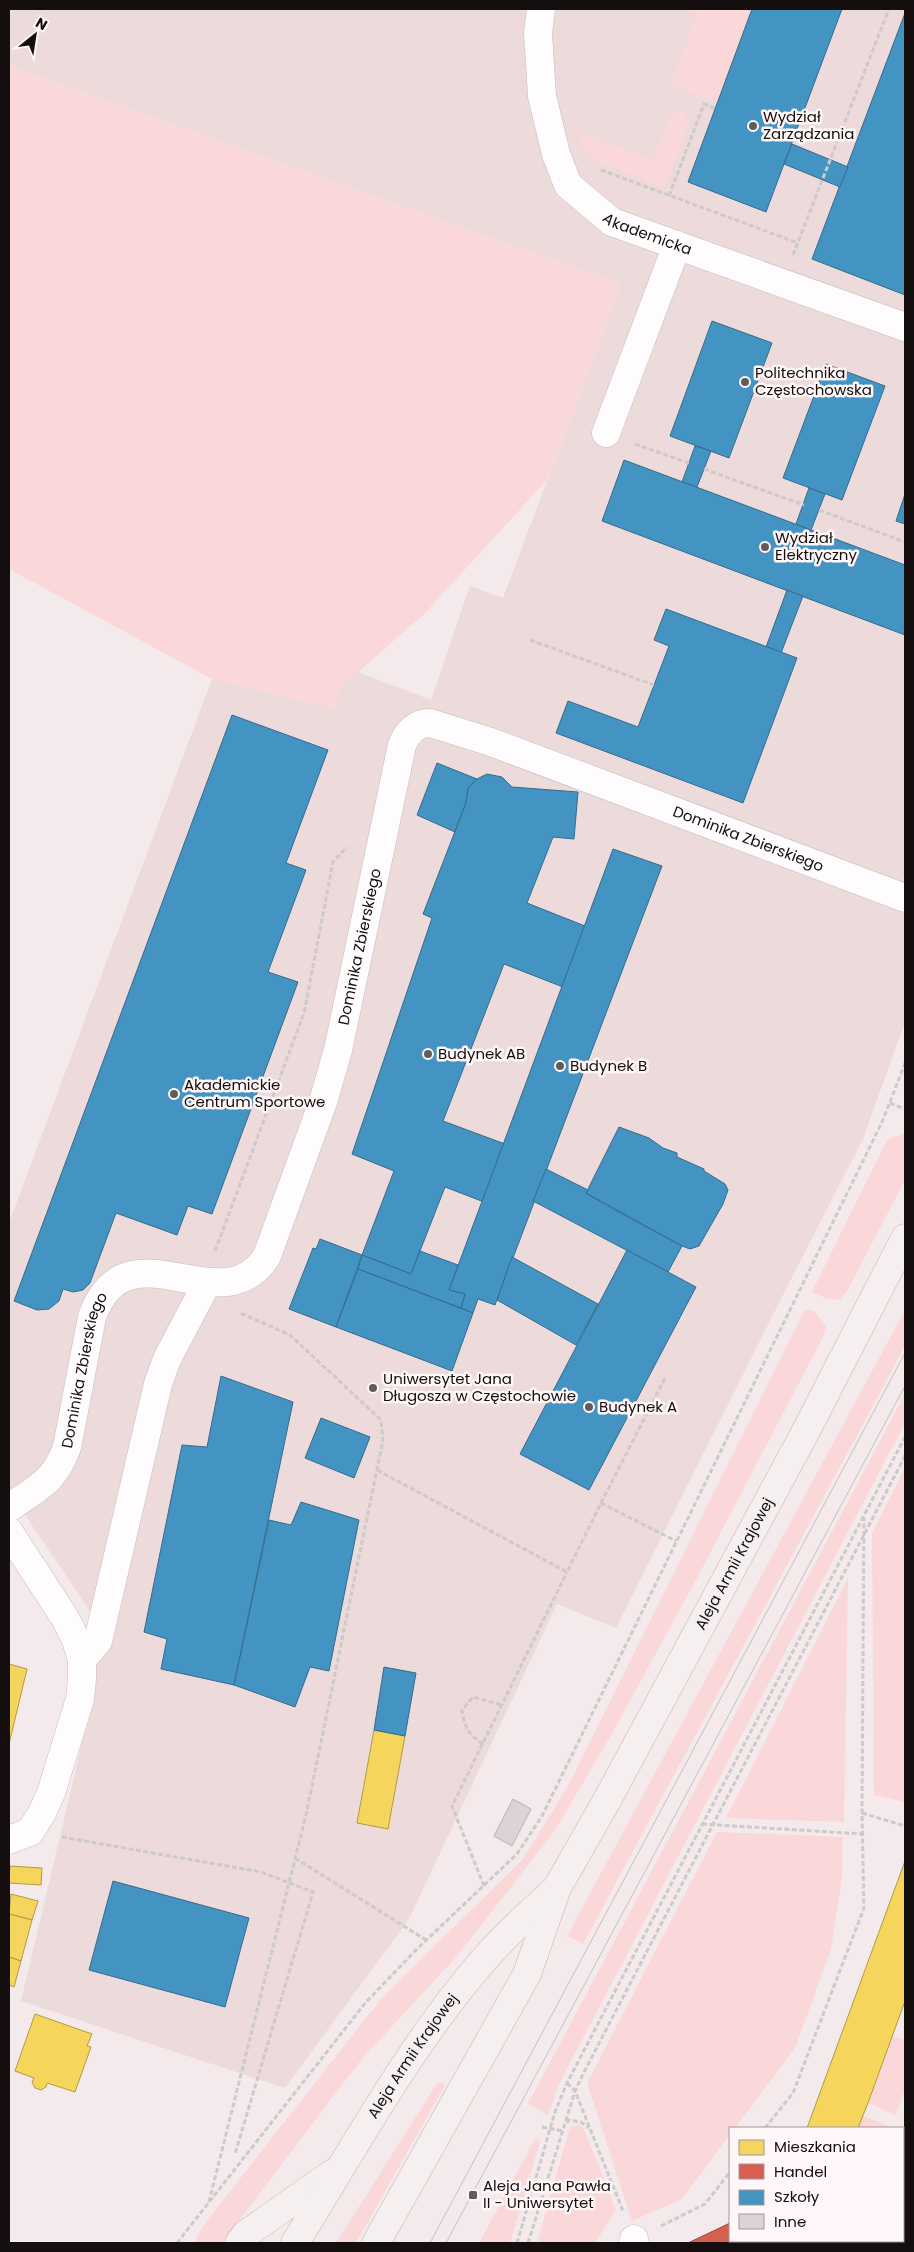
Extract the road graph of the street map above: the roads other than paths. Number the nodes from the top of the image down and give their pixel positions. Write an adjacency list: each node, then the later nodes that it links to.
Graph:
1 (541, 9): 2 (street, Akademicka)
2 (677, 244): 3 (street, Akademicka); 4 (street)
3 (905, 327)
4 (606, 433)
5 (905, 898): 7 (street, Dominika Zbierskiego)
6 (905, 1238): 12 (main road, Aleja Armii Krajowej)
7 (205, 1282): 8 (street, Dominika Zbierskiego); 10 (street)
8 (9, 1508)
9 (9, 1532): 10 (street)
10 (82, 1660): 11 (street)
11 (19, 1836)
12 (557, 1888): 13 (main road, Aleja Armii Krajowej); 16 (main road, Aleja Armii Krajowej)
13 (342, 2166): 14 (main road); 15 (main road, Aleja Armii Krajowej)
14 (239, 2243)
15 (295, 2243)
16 (376, 2243)

